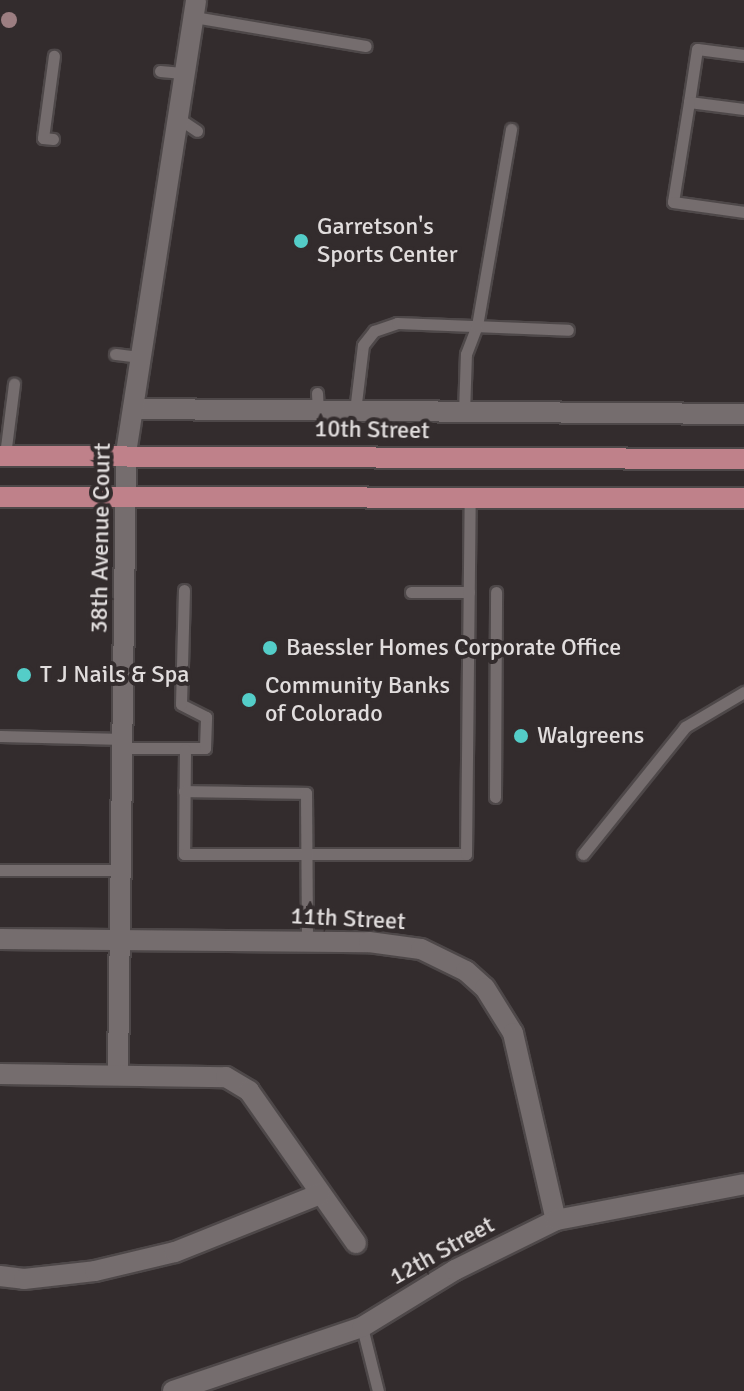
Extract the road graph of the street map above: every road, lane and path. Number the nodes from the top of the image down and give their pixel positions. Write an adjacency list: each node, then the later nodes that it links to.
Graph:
1 (195, 9): 2 (lane); 6 (street, 38th Avenue Court)
2 (366, 46)
3 (744, 55): 7 (lane)
4 (54, 56): 12 (lane)
5 (160, 71): 6 (lane)
6 (185, 73): 9 (street, 38th Avenue Court)
7 (689, 102): 8 (lane); 13 (lane)
8 (744, 109)
9 (178, 118): 11 (lane); 17 (street, 38th Avenue Court)
10 (511, 129): 14 (lane)
11 (197, 131)
12 (53, 139)
13 (744, 212)
14 (477, 326): 15 (lane); 20 (lane); 21 (lane)
15 (568, 330)
16 (115, 354): 17 (lane)
17 (141, 357): 19 (street, 38th Avenue Court)
18 (14, 384): 24 (lane)
19 (133, 409): 20 (street, 10th Street); 23 (street, 38th Avenue Court)
20 (355, 411): 21 (street, 10th Street)
21 (464, 413): 22 (street, 10th Street)
22 (744, 414)
23 (126, 453): 24 (main road, 10th Street); 25 (main road, 10th Street); 27 (street, 38th Avenue Court)
24 (3, 456)
25 (744, 459)
26 (470, 495): 27 (main road); 29 (main road); 32 (lane)
27 (126, 496): 28 (main road); 36 (street, 38th Avenue Court)
28 (0, 497)
29 (744, 498)
30 (184, 590): 37 (lane)
31 (411, 592): 32 (lane)
32 (469, 592): 40 (lane)
33 (496, 592): 39 (lane)
34 (744, 692): 41 (lane)
35 (0, 736): 36 (lane)
36 (123, 743): 37 (lane); 43 (street, 38th Avenue Court)
37 (185, 749): 38 (lane)
38 (184, 791): 40 (lane); 40 (lane)
39 (495, 797)
40 (306, 854): 46 (lane)
41 (583, 854)
42 (0, 870): 43 (lane)
43 (122, 870): 45 (street, 38th Avenue Court)
44 (0, 939): 45 (street, 11th Street)
45 (122, 939): 46 (street, 11th Street); 47 (street, 38th Avenue Court)
46 (307, 941): 51 (street, 11th Street)
47 (118, 1073): 48 (street); 50 (street)
48 (0, 1074)
49 (744, 1184): 51 (street, 12th Street)
50 (320, 1194): 52 (street); 53 (street)
51 (556, 1220): 54 (street, 12th Street)
52 (356, 1243)
53 (0, 1276)
54 (362, 1327): 55 (street, 12th Street); 56 (lane)
55 (173, 1391)
56 (378, 1391)

